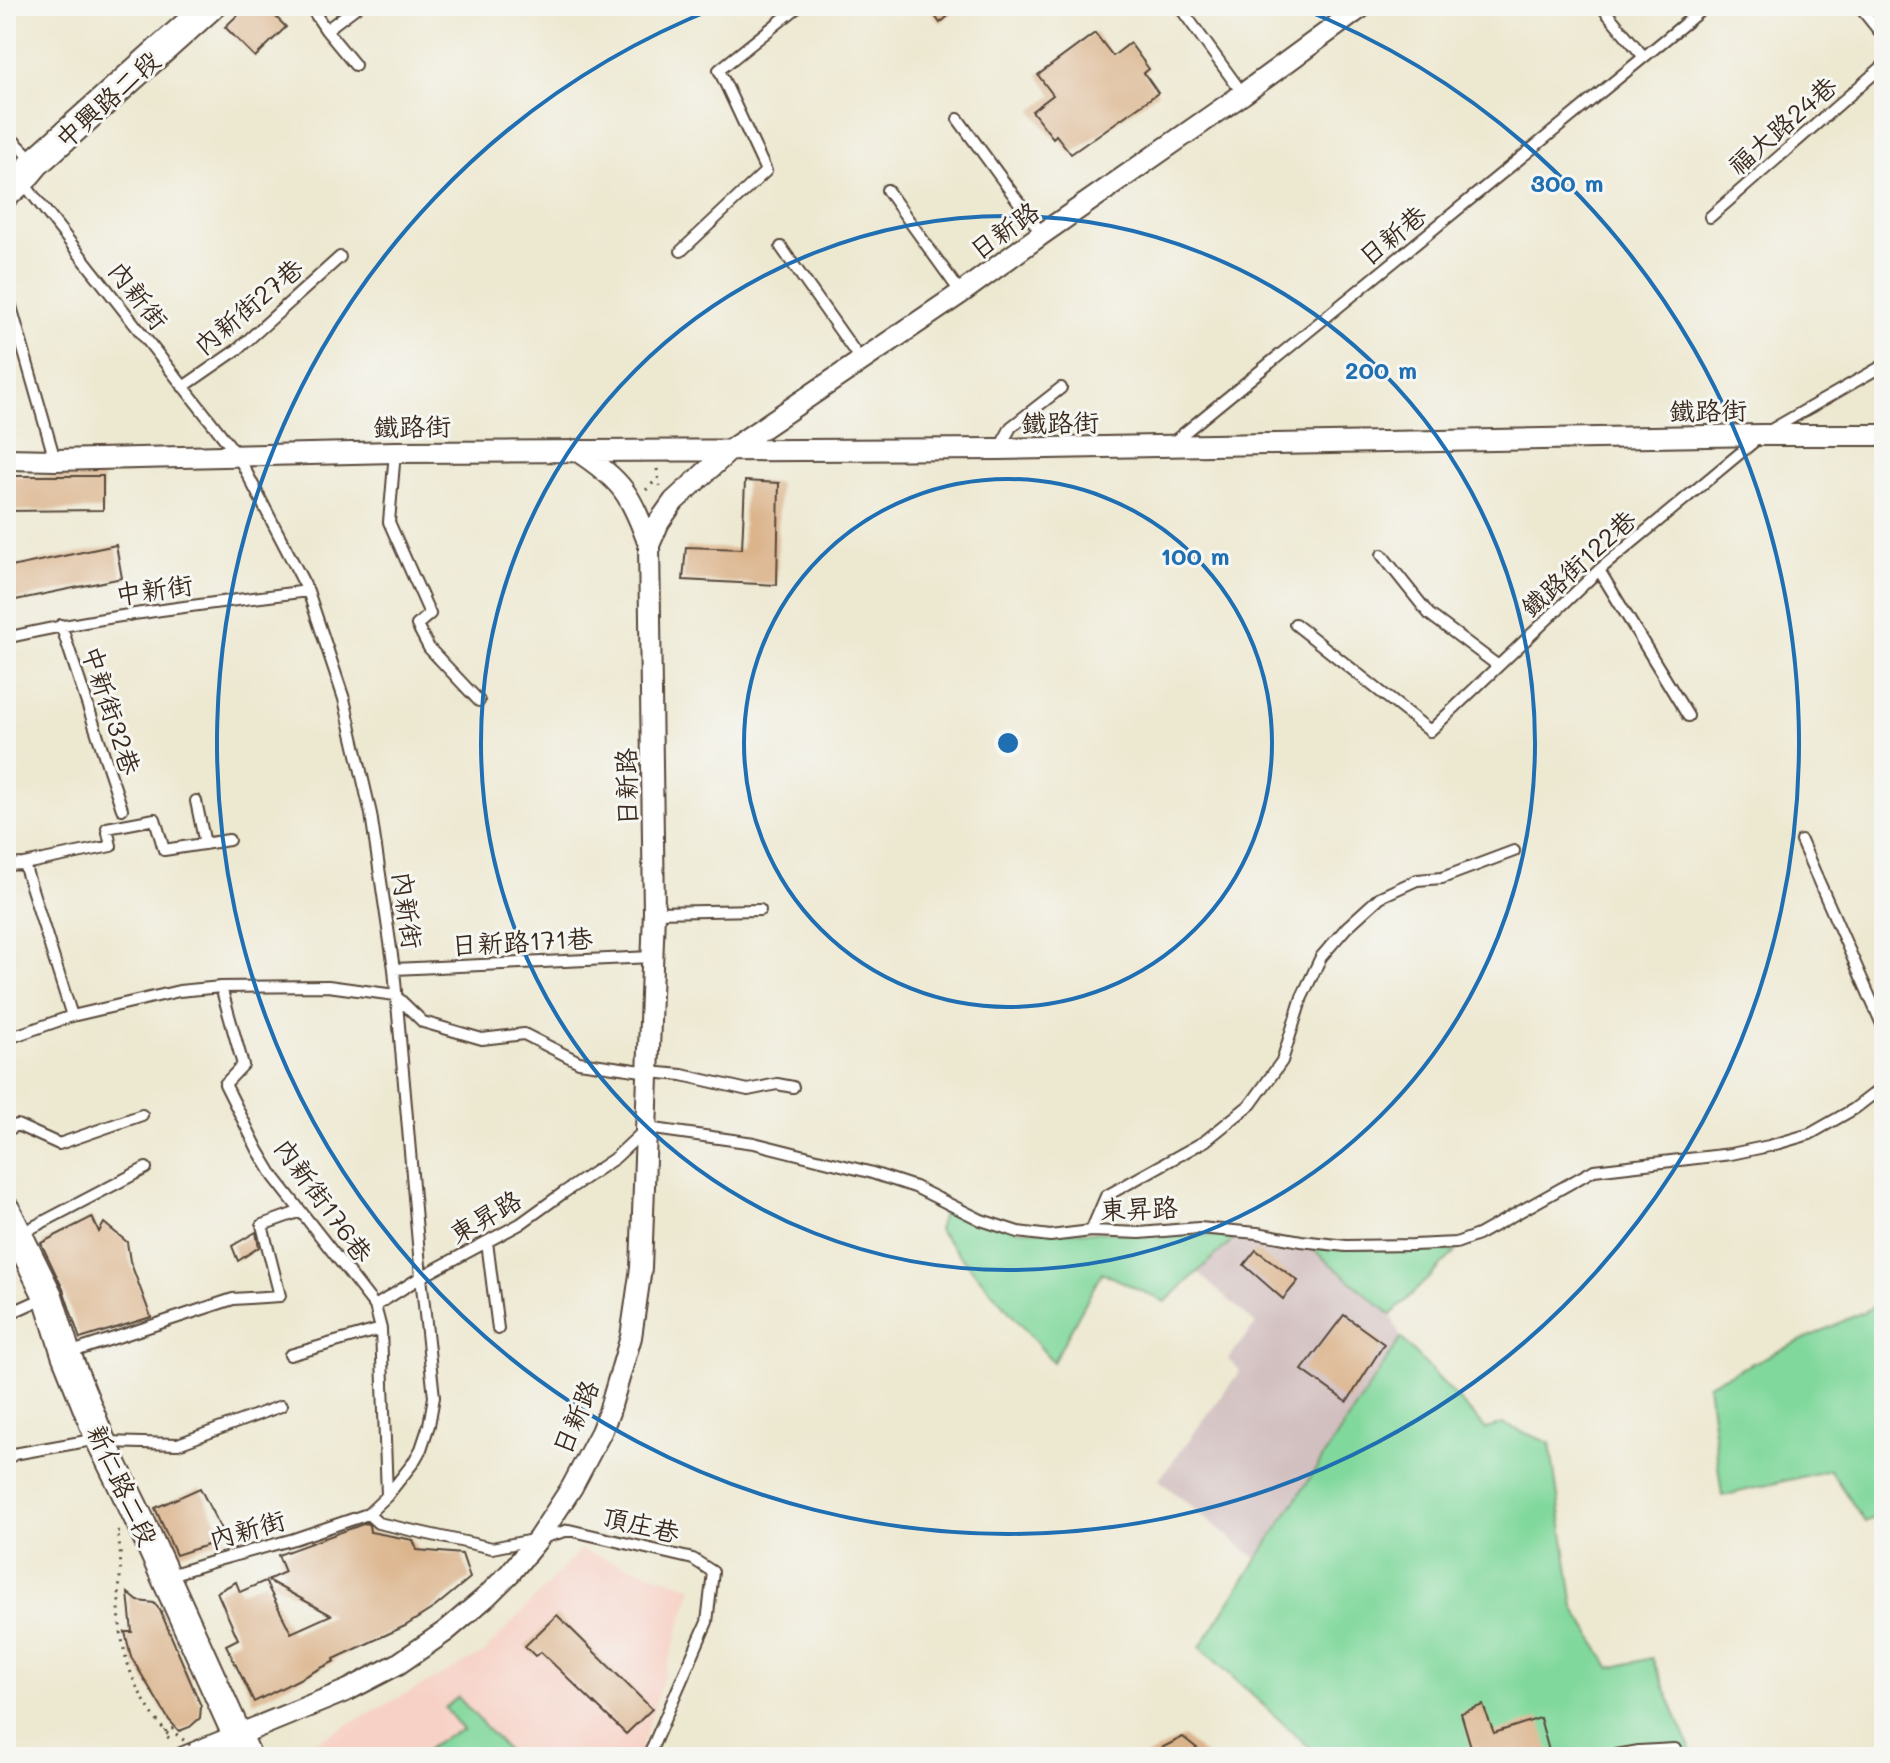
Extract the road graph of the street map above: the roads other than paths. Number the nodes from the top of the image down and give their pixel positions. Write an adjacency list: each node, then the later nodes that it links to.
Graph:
1 (310, 6): 10 (lane)
2 (358, 6): 10 (lane)
3 (799, 6): 23 (lane)
4 (1179, 6): 15 (lane)
5 (1363, 6): 15 (street, 日新路)
6 (1601, 6): 12 (lane)
7 (1706, 6): 12 (lane, 日新巷)
8 (1859, 6): 11 (lane)
9 (194, 14): 18 (street, 中興路二段)
10 (326, 30): 13 (lane)
11 (1884, 37)
12 (1644, 57): 33 (lane, 日新巷)
13 (355, 65)
14 (1884, 65): 20 (lane, 福大路24巷)
15 (1243, 94): 21 (street, 日新路)
16 (958, 119): 21 (lane)
17 (6, 133): 18 (lane, 內新街)
18 (21, 178): 29 (lane, 內新街)
19 (887, 190): 26 (lane)
20 (1710, 217)
21 (1042, 234): 26 (street, 日新路)
22 (781, 247): 27 (lane)
23 (681, 251)
24 (340, 257): 29 (lane, 內新街27巷)
25 (6, 289): 40 (lane)
26 (961, 293): 27 (street, 日新路)
27 (862, 362): 36 (street, 日新路)
28 (1884, 365): 31 (lane, 鐵路街122巷)
29 (183, 387): 38 (lane, 內新街)
30 (1061, 388): 34 (lane)
31 (1762, 435): 32 (street, 鐵路街); 33 (street, 鐵路街); 43 (lane, 鐵路街122巷)
32 (1884, 435)
33 (1167, 447): 34 (street, 鐵路街)
34 (999, 449): 36 (street, 鐵路街)
35 (576, 450): 36 (street, 鐵路街); 37 (street, 鐵路街); 41 (street)
36 (730, 450): 41 (street, 日新路)
37 (395, 452): 38 (street, 鐵路街); 49 (lane)
38 (238, 456): 40 (street, 鐵路街); 44 (lane, 內新街)
39 (6, 459): 40 (street, 鐵路街)
40 (55, 460)
41 (649, 545): 60 (street, 日新路)
42 (1382, 555): 48 (lane)
43 (1599, 570): 48 (lane, 鐵路街122巷); 50 (lane)
44 (308, 591): 46 (lane, 中新街); 62 (lane, 內新街)
45 (1295, 624): 48 (lane, 鐵路街122巷)
46 (61, 625): 47 (lane, 中新街); 52 (lane, 中新街32巷)
47 (6, 638)
48 (1497, 665)
49 (479, 701)
50 (1688, 716)
51 (196, 801): 55 (lane)
52 (122, 809)
53 (229, 840): 55 (lane)
54 (1801, 841): 66 (lane)
55 (205, 844): 57 (lane)
56 (1514, 851): 77 (lane)
57 (24, 864): 58 (lane); 65 (lane)
58 (6, 865)
59 (760, 910): 60 (lane)
60 (654, 912): 61 (street, 日新路)
61 (652, 957): 62 (lane, 日新路171巷); 68 (street, 日新路)
62 (394, 969): 64 (lane, 內新街)
63 (221, 987): 64 (lane); 65 (lane); 75 (lane, 內新街176巷)
64 (395, 995): 68 (lane); 79 (lane, 內新街)
65 (72, 1016): 67 (lane)
66 (1884, 1029)
67 (6, 1039)
68 (649, 1072): 70 (lane); 72 (street, 日新路)
69 (1884, 1086): 77 (lane, 東昇路)
70 (793, 1087)
71 (142, 1115): 73 (lane)
72 (647, 1128): 77 (lane, 東昇路); 78 (lane, 東昇路); 92 (street, 日新路)
73 (6, 1131)
74 (146, 1168): 76 (lane)
75 (301, 1211): 81 (lane, 內新街176巷); 85 (lane)
76 (12, 1223): 80 (street, 新仁路二段)
77 (1091, 1231)
78 (487, 1242): 79 (lane, 東昇路); 84 (lane)
79 (421, 1277): 81 (lane); 90 (lane, 內新街)
80 (48, 1296): 82 (lane); 85 (street, 新仁路二段)
81 (375, 1306): 83 (lane, 內新街176巷)
82 (6, 1315)
83 (381, 1329): 86 (lane); 90 (lane, 內新街176巷)
84 (498, 1329)
85 (66, 1354): 88 (street, 新仁路二段)
86 (290, 1355)
87 (281, 1406): 88 (lane)
88 (100, 1440): 89 (lane); 93 (street, 新仁路二段)
89 (6, 1461)
90 (387, 1496): 91 (lane, 內新街)
91 (368, 1514): 92 (lane, 頂庄巷); 93 (lane, 內新街)
92 (538, 1539): 94 (street, 日新路); 97 (lane, 頂庄巷)
93 (165, 1577): 94 (street, 新仁路二段)
94 (241, 1746): 96 (street, 日新路)
95 (1675, 1749): 98 (lane)
96 (184, 1757)
97 (648, 1757)
98 (1605, 1757)

